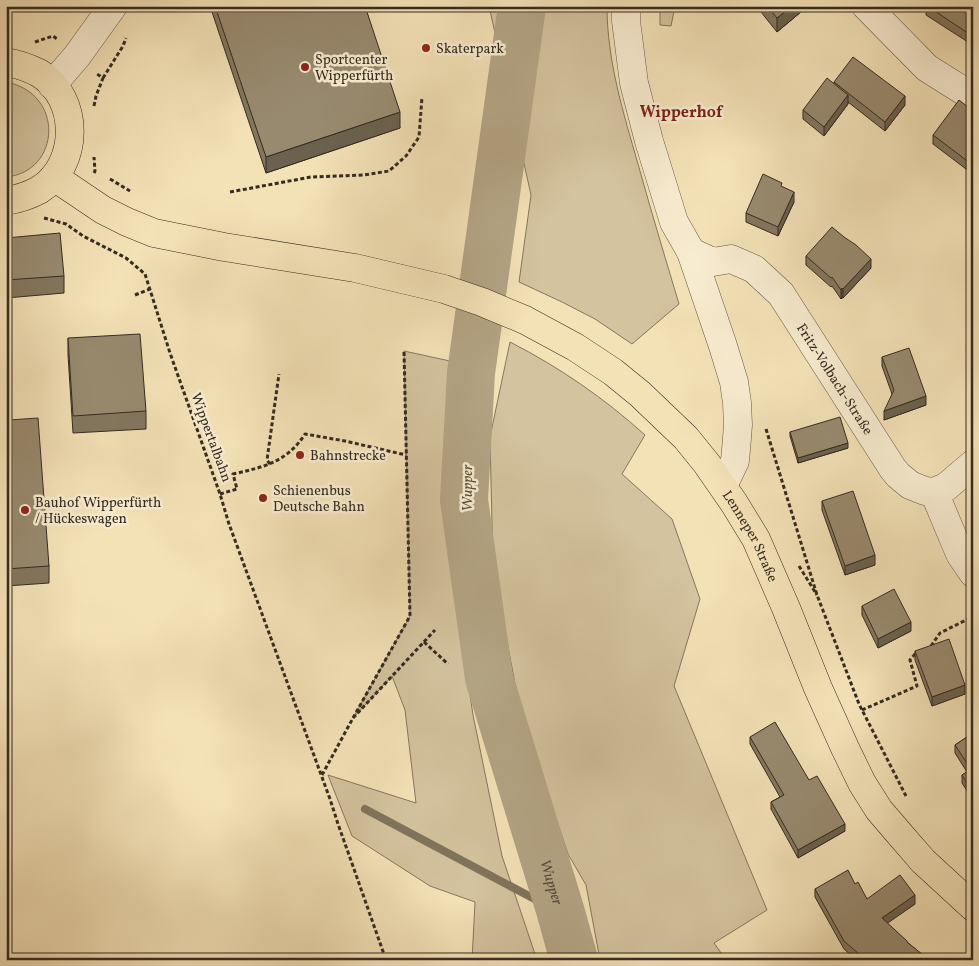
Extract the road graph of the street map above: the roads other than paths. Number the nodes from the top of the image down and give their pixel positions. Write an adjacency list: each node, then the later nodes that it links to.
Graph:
1 (113, 6): 5 (street)
2 (626, 6): 9 (street, Lenneper Straße)
3 (866, 6): 6 (street)
4 (6, 62): 5 (main road)
5 (52, 85): 7 (main road)
6 (973, 97)
7 (54, 177): 8 (main road); 11 (main road)
8 (6, 201)
9 (691, 252): 11 (street, Lenneper Straße); 12 (street, Fritz-Volbach-Straße)
10 (973, 464): 12 (street)
11 (723, 486): 14 (main road, Lenneper Straße)
12 (934, 492): 13 (street)
13 (973, 573)
14 (973, 907)

